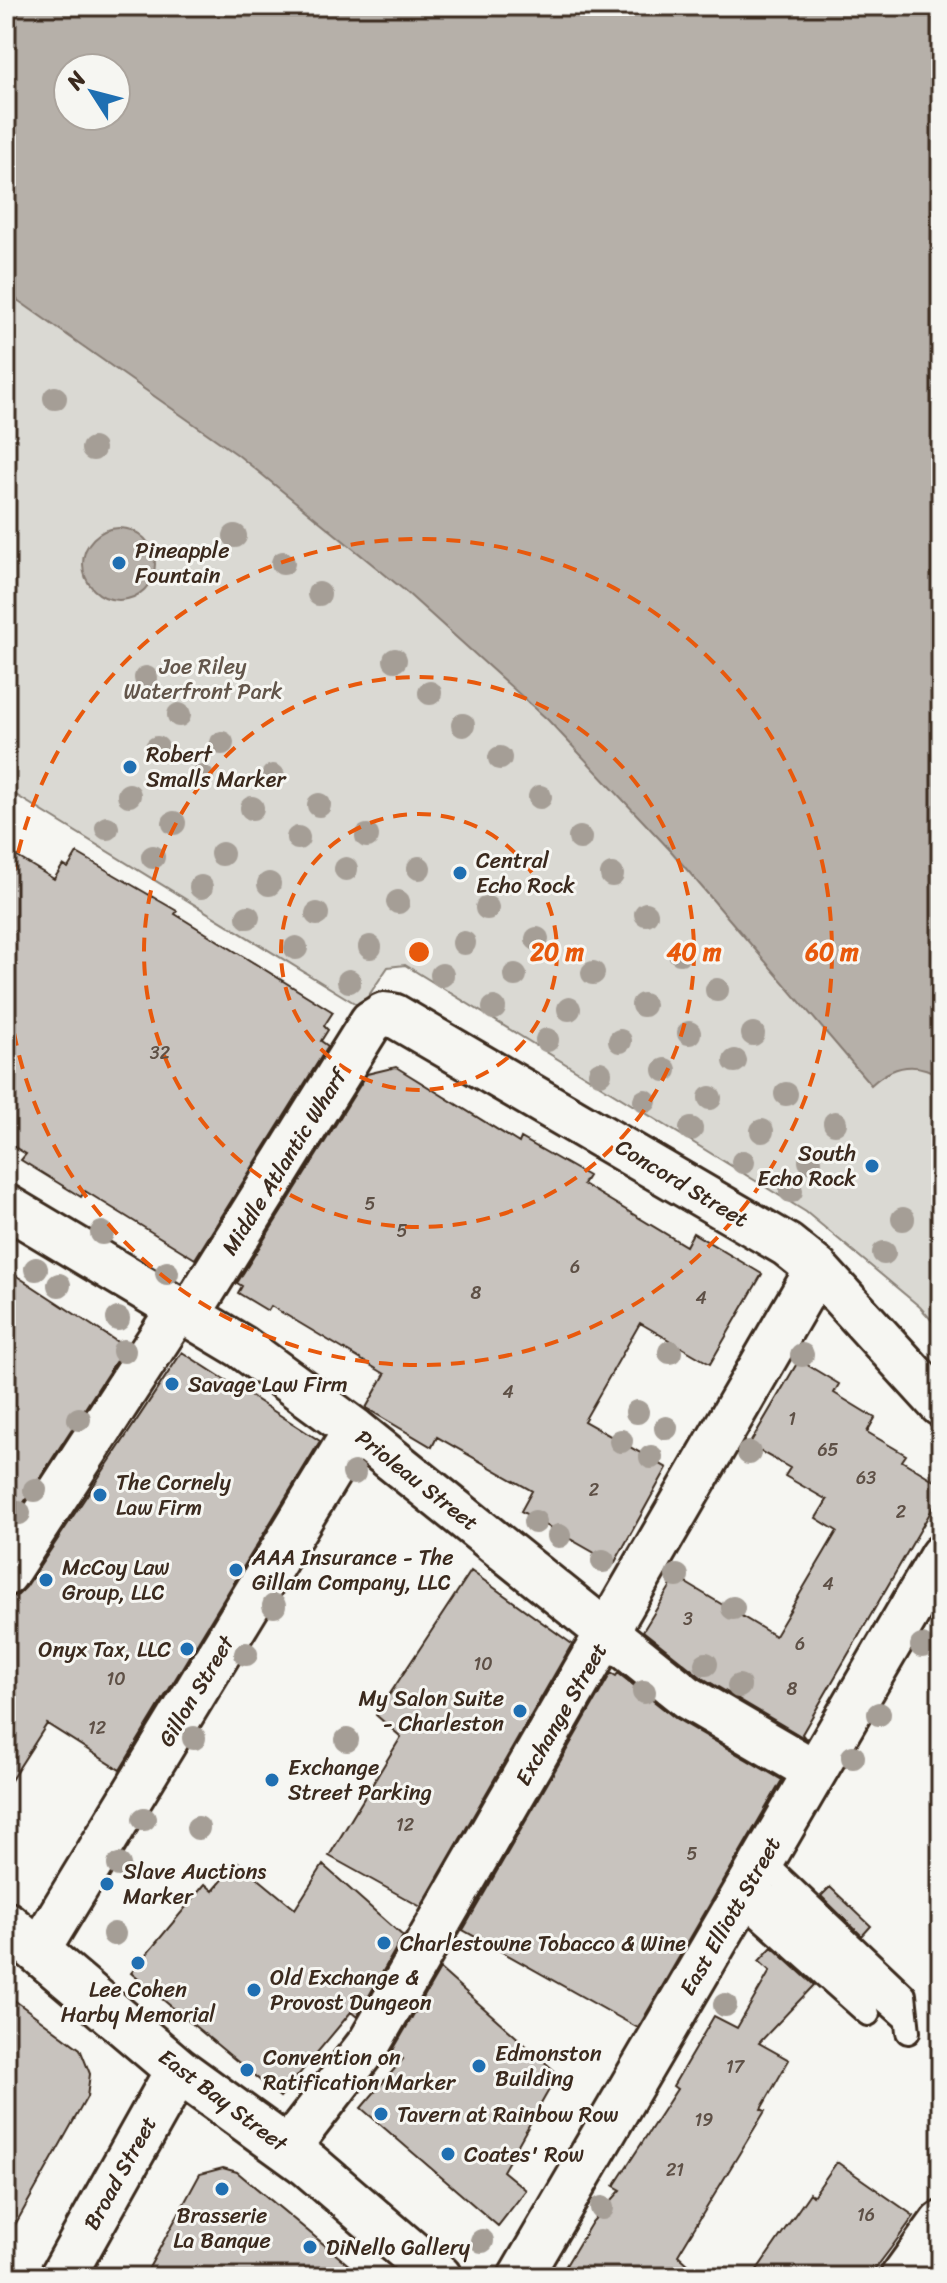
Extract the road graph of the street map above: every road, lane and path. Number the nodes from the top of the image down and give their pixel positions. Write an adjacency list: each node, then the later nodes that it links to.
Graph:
1 (384, 1014): 3 (street, Concord Street); 4 (street, Middle Atlantic Wharf)
2 (6, 1206): 4 (street, Prioleau Street)
3 (817, 1269): 5 (street, Concord Street); 9 (street, Exchange Street)
4 (183, 1313): 6 (street, Prioleau Street); 8 (street, Middle Atlantic Wharf)
5 (941, 1405)
6 (355, 1430): 9 (street, Prioleau Street); 12 (street, Gillon Street)
7 (941, 1556): 10 (street, East Elliott Street)
8 (6, 1574)
9 (609, 1631): 10 (street, Prioleau Street); 16 (street, Exchange Street)
10 (814, 1771): 11 (street, East Elliott Street)
11 (751, 1881): 13 (lane); 14 (lane); 20 (street, East Elliott Street)
12 (22, 1938): 15 (street, East Bay Street)
13 (868, 2014)
14 (907, 2026)
15 (178, 2070): 16 (street, East Bay Street); 18 (street, Broad Street)
16 (288, 2148): 19 (street, East Bay Street)
17 (941, 2223): 21 (street)
18 (62, 2277)
19 (439, 2277)
20 (520, 2277)
21 (902, 2277)

